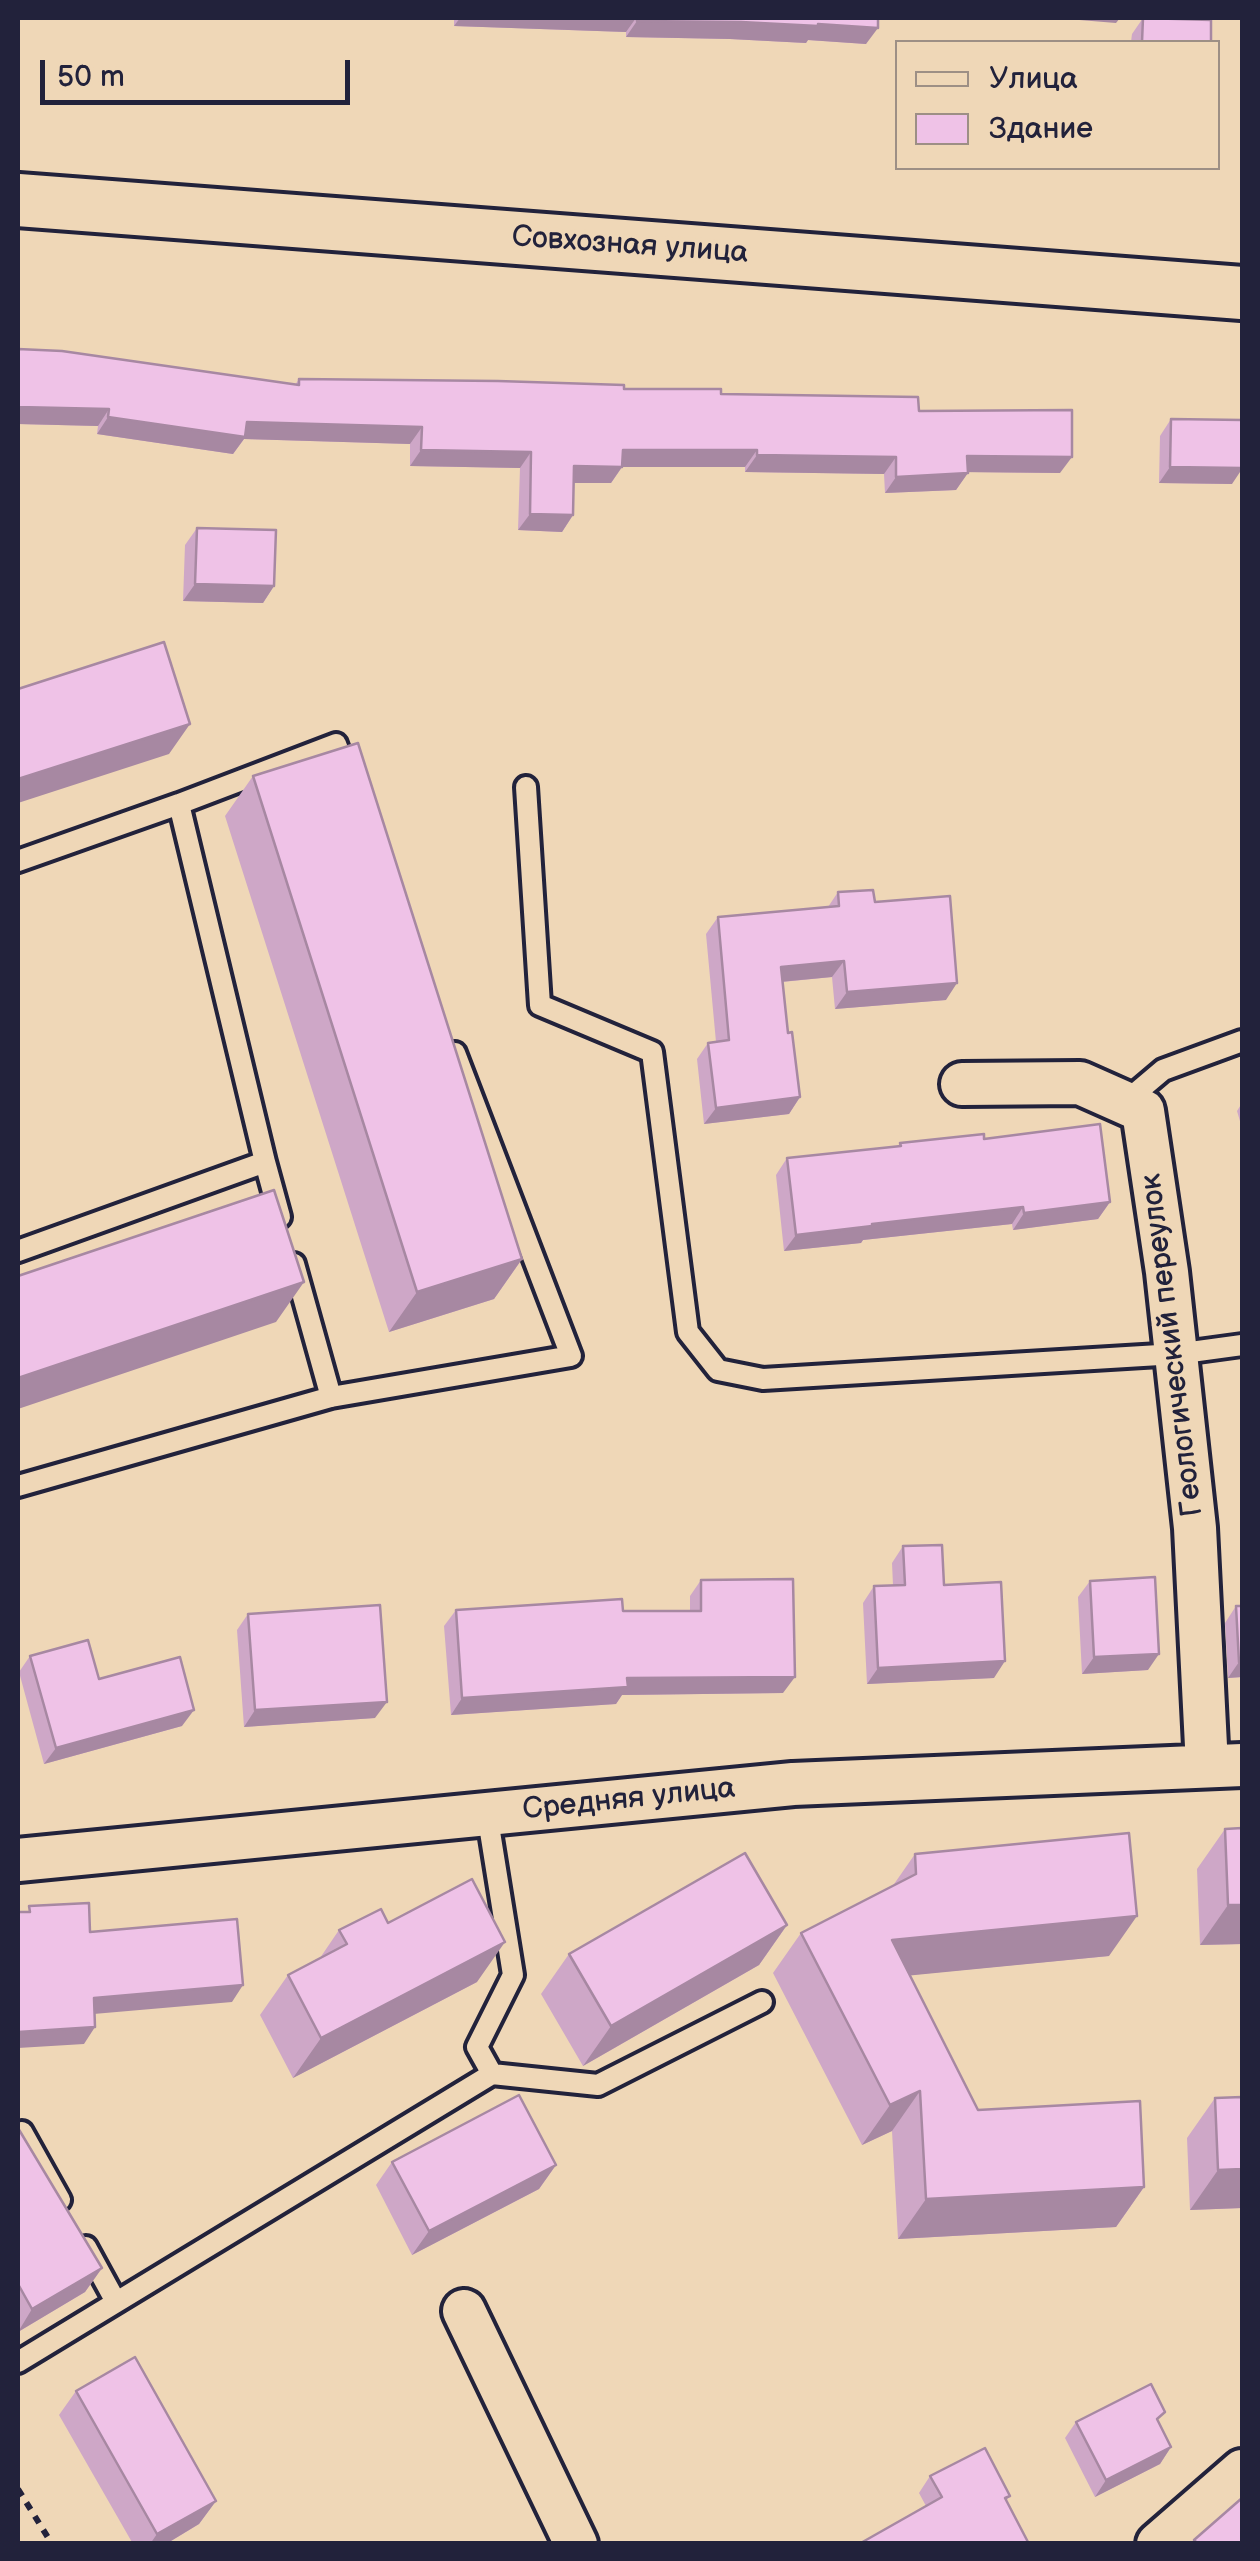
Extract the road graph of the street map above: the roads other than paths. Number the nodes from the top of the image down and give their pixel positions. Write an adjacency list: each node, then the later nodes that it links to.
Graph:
1 (18, 200): 2 (street, Совхозная улица)
2 (1242, 293)
3 (526, 786): 14 (lane)
4 (357, 800): 5 (lane)
5 (179, 804): 6 (lane); 11 (lane)
6 (18, 860)
7 (450, 1040): 15 (lane)
8 (1242, 1041): 10 (lane)
9 (962, 1084): 10 (street)
10 (1124, 1103): 14 (street, Геологический переулок)
11 (265, 1162): 12 (lane); 15 (lane)
12 (18, 1252)
13 (1242, 1345): 14 (lane)
14 (1176, 1354): 17 (street, Геологический переулок)
15 (331, 1397): 16 (lane)
16 (18, 1486)
17 (1224, 1766): 18 (street, Средняя улица)
18 (488, 1813): 19 (street, Средняя улица); 21 (lane)
19 (18, 1860)
20 (762, 2002): 21 (lane)
21 (492, 2074): 23 (lane)
22 (22, 2132): 23 (lane)
23 (116, 2302): 25 (lane)
24 (464, 2311): 27 (street)
25 (18, 2362)
26 (1242, 2471): 28 (street)
27 (576, 2544)
28 (1158, 2544)

